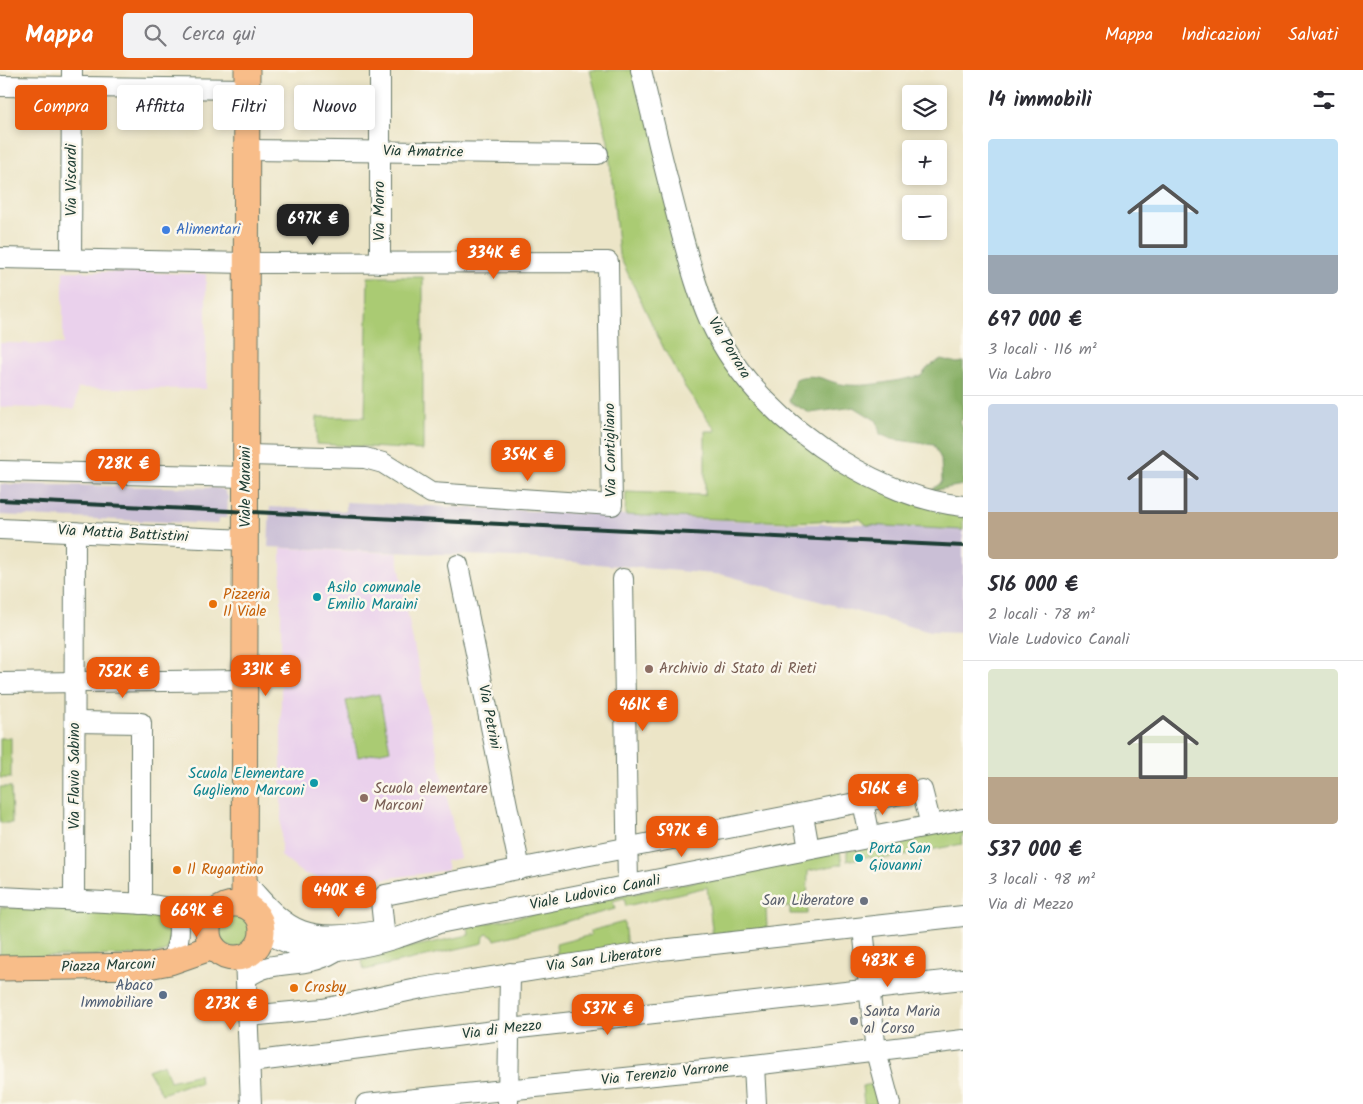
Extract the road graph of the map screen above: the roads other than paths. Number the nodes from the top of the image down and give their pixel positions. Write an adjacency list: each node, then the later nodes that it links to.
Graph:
1 (380, 70): 7 (street, Via Morro)
2 (641, 70): 15 (street, Via Porrara)
3 (72, 78): 4 (street); 5 (street); 10 (street, Via Viscardi)
4 (247, 80): 6 (main road, Viale Maraini)
5 (0, 86)
6 (247, 150): 7 (street, Via Amatrice); 11 (main road, Viale Maraini)
7 (380, 152): 8 (street, Via Amatrice); 12 (street, Via Morro)
8 (598, 154)
9 (0, 258): 10 (street)
10 (72, 259): 11 (street)
11 (246, 263): 12 (street); 13 (main road, Viale Maraini)
12 (380, 263): 13 (street, Via Contigliano)
13 (246, 466): 14 (street); 18 (main road, Viale Maraini)
14 (0, 471)
15 (963, 506)
16 (0, 529): 17 (street, Via Mattia Battistini)
17 (75, 532): 18 (street, Via Mattia Battistini); 22 (street, Via Flavio Sabino)
18 (246, 540): 21 (main road, Viale Maraini)
19 (458, 565): 32 (street, Via Petrini)
20 (623, 579): 30 (street)
21 (246, 680): 22 (street); 34 (main road, Viale Maraini)
22 (75, 682): 23 (street); 24 (street, Via Flavio Sabino)
23 (0, 683)
24 (75, 722): 36 (street, Via Flavio Sabino); 37 (street)
25 (863, 802): 26 (street); 28 (street); 29 (street)
26 (802, 815): 30 (street); 31 (street)
27 (963, 819): 28 (street, Viale Ludovico Canali)
28 (931, 825): 29 (street, Viale Ludovico Canali)
29 (870, 837): 31 (street, Viale Ludovico Canali)
30 (628, 848): 32 (street); 33 (street)
31 (809, 849): 33 (street, Viale Ludovico Canali)
32 (520, 870): 44 (street)
33 (628, 886): 41 (street, Viale Ludovico Canali)
34 (245, 893): 39 (main road); 43 (main road); 44 (street)
35 (0, 897): 36 (street)
36 (74, 900): 37 (street)
37 (142, 904): 38 (street)
38 (176, 909): 39 (street); 47 (street)
39 (215, 912): 45 (main road)
40 (963, 916): 42 (street, Via San Liberatore)
41 (439, 924): 44 (street); 46 (street, Viale Ludovico Canali)
42 (863, 928): 50 (street, Via San Liberatore); 52 (street)
43 (263, 930): 46 (street, Viale Ludovico Canali); 48 (main road)
44 (384, 930)
45 (213, 947): 47 (main road, Piazza Marconi); 48 (main road)
46 (336, 951): 48 (street)
47 (170, 962): 49 (main road, Piazza Marconi)
48 (246, 967): 53 (street)
49 (0, 968)
50 (510, 972): 53 (street, Via San Liberatore); 54 (street)
51 (963, 979): 52 (street, Via di Mezzo)
52 (870, 990): 54 (street, Via di Mezzo); 56 (street)
53 (248, 1016): 57 (street)
54 (510, 1029): 57 (street, Via di Mezzo); 59 (street)
55 (963, 1040): 56 (street, Via Terenzio Varrone)
56 (876, 1052): 58 (street, Via Terenzio Varrone); 63 (street)
57 (250, 1062): 60 (street)
58 (754, 1065): 59 (street, Via Terenzio Varrone); 62 (street)
59 (508, 1097): 61 (street, Via Terenzio Varrone)
60 (251, 1104)
61 (366, 1104)
62 (756, 1104)
63 (890, 1104)

